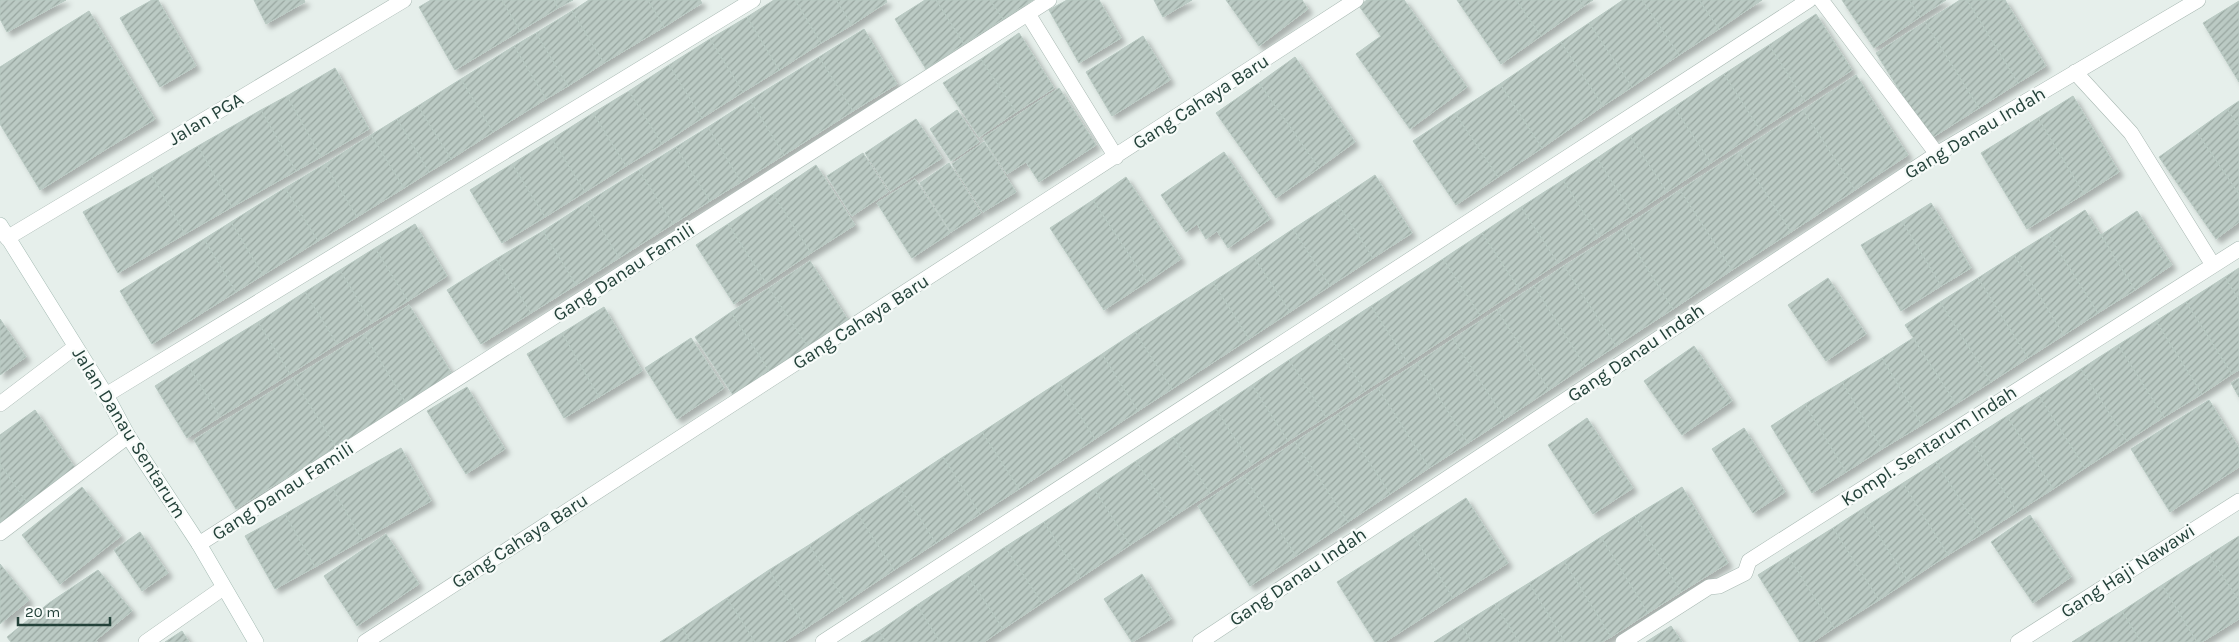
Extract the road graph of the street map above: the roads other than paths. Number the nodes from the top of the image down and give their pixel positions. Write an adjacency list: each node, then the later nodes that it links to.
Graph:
1 (404, 0): 12 (street, Jalan PGA)
2 (753, 0): 16 (street)
3 (1049, 0): 8 (street, Gang Danau Famili)
4 (1356, 0): 11 (street, Gang Cahaya Baru)
5 (1809, 0): 26 (street)
6 (1821, 0): 10 (street)
7 (2198, 0): 9 (street, Gang Danau Indah)
8 (1028, 14): 11 (street); 21 (street, Gang Danau Famili)
9 (2076, 72): 10 (street, Gang Danau Indah); 14 (street)
10 (1937, 154): 27 (street, Gang Danau Indah)
11 (1116, 156): 25 (street, Gang Cahaya Baru)
12 (4, 231): 15 (street, Jalan Danau Sentarum)
13 (2239, 249): 14 (street, Kompl. Sentarum Indah)
14 (2213, 265): 28 (street, Kompl. Sentarum Indah)
15 (75, 346): 16 (street, Jalan Danau Sentarum); 17 (street)
16 (106, 396): 18 (street, Jalan Danau Sentarum)
17 (0, 404)
18 (128, 436): 20 (street); 21 (street, Jalan Danau Sentarum)
19 (2239, 501): 29 (street, Gang Haji Nawawi)
20 (0, 533)
21 (199, 544): 22 (street, Jalan Danau Sentarum)
22 (223, 588): 23 (street); 24 (street, Jalan Danau Sentarum)
23 (146, 642)
24 (256, 642)
25 (365, 642)
26 (823, 642)
27 (1200, 642)
28 (1623, 642)
29 (2018, 642)

